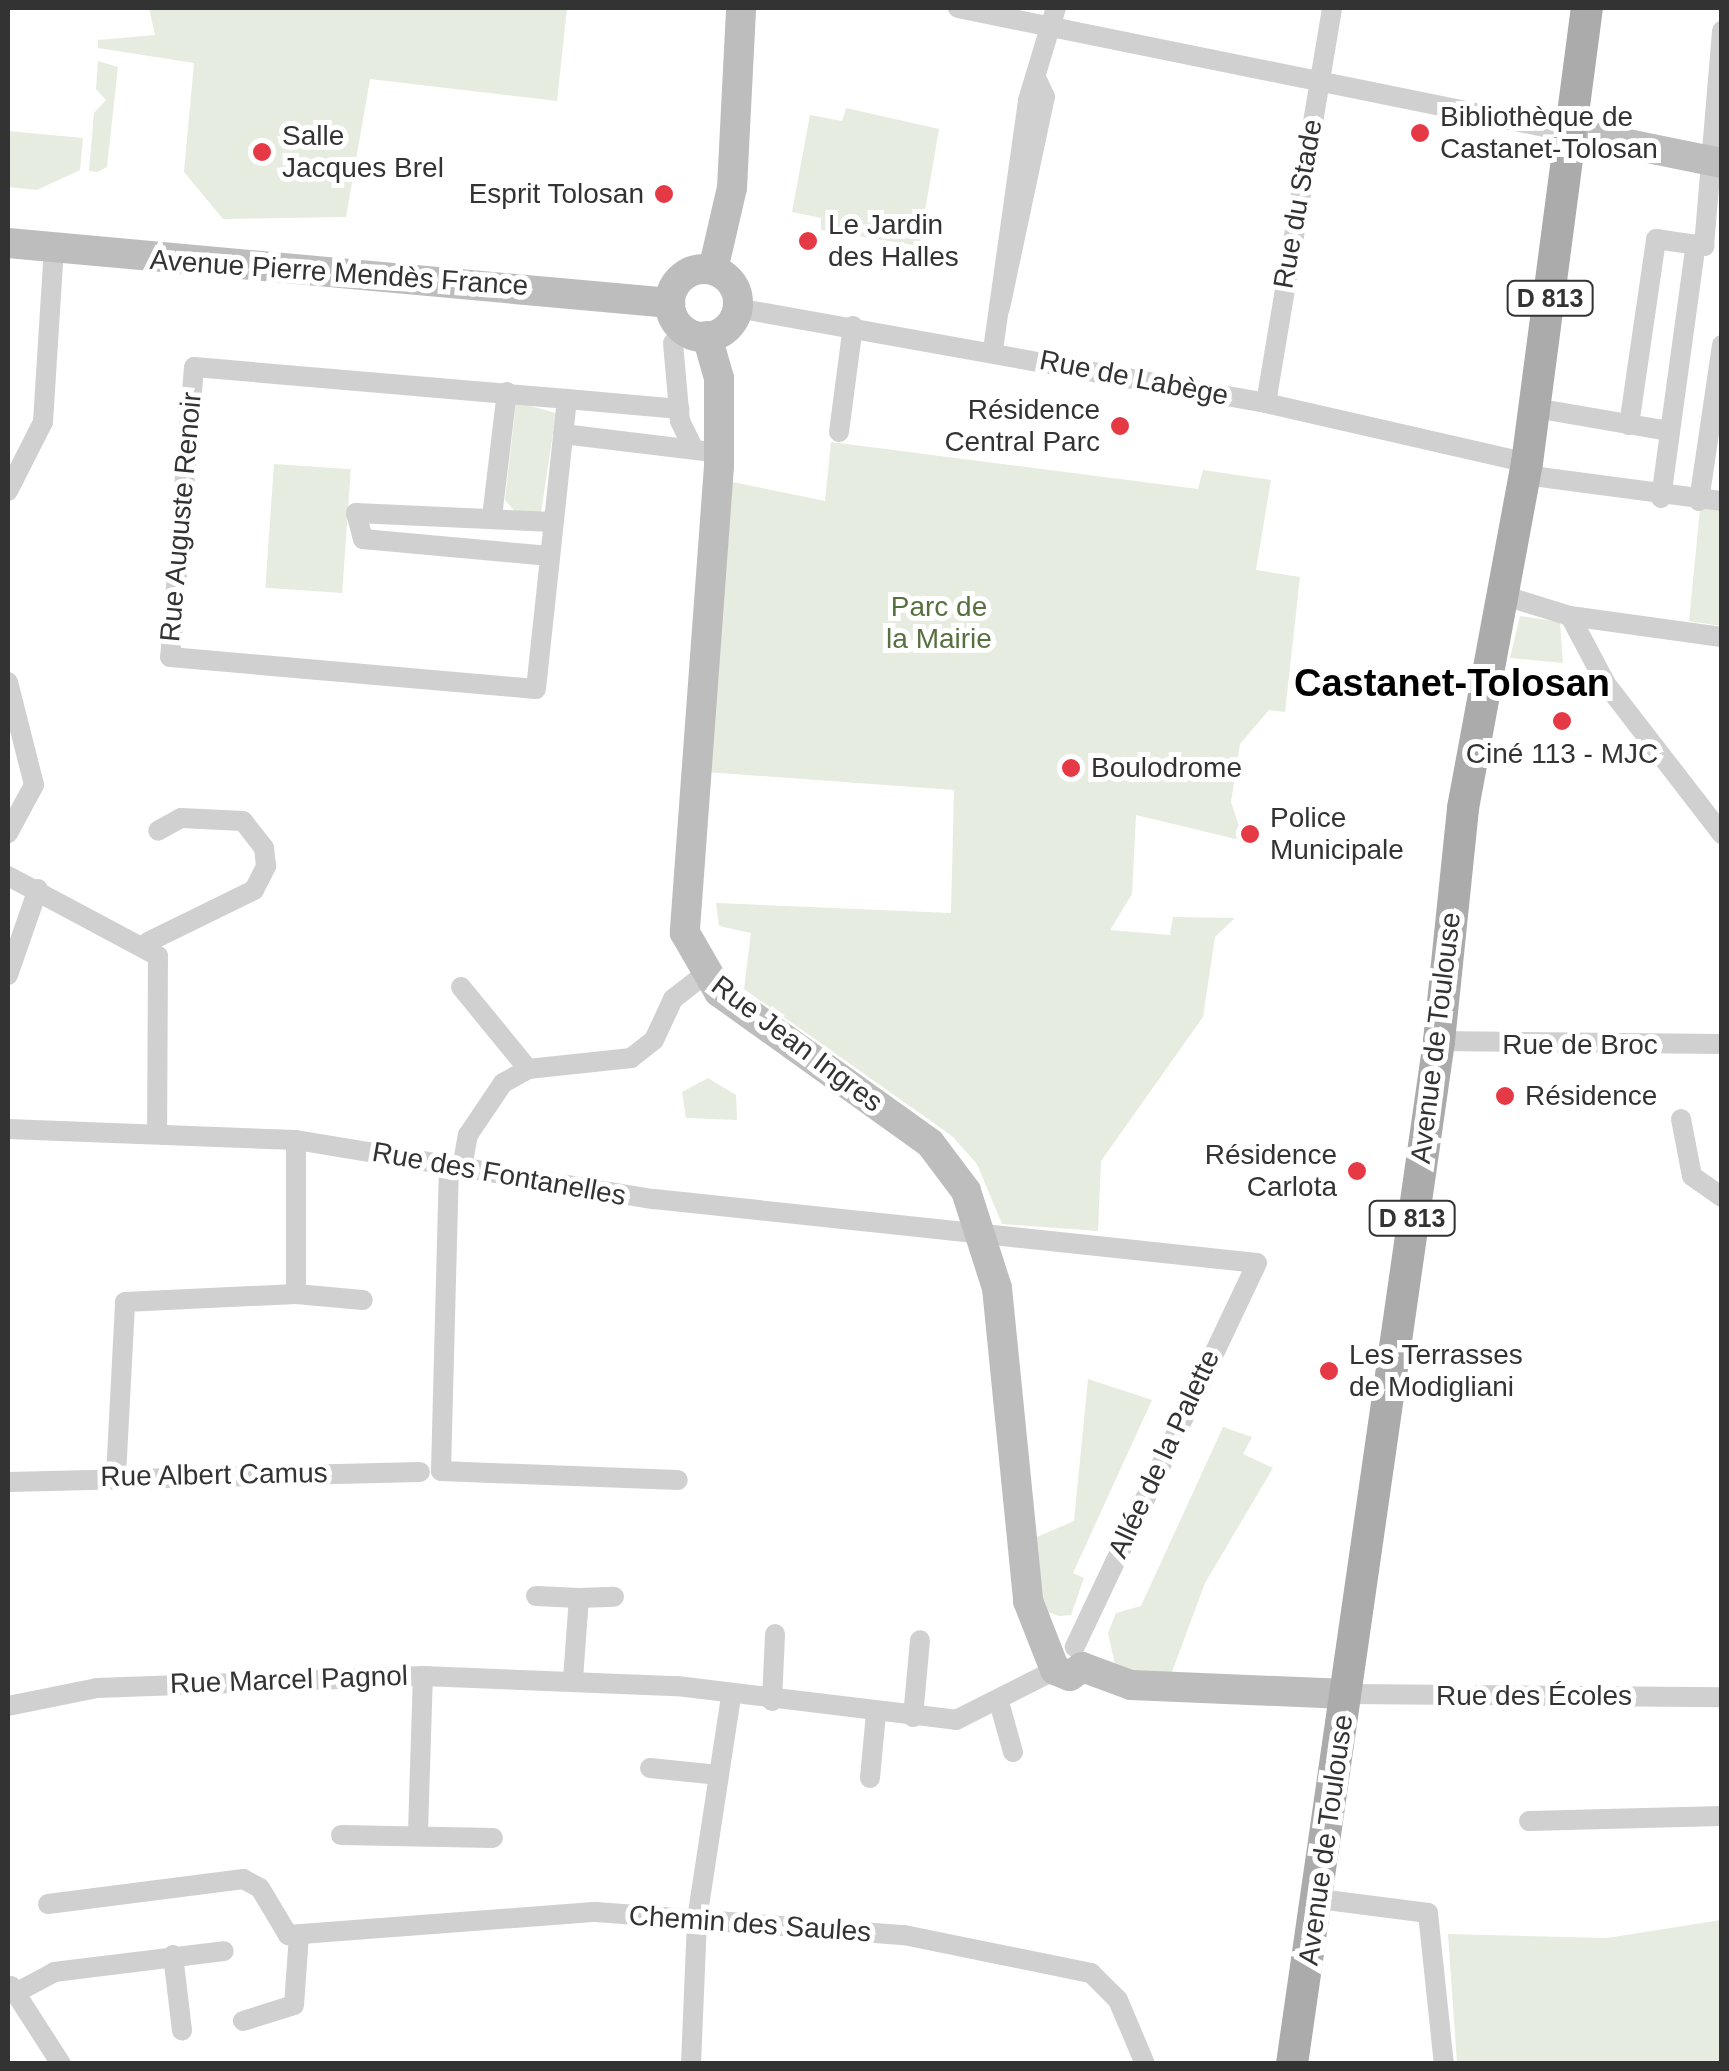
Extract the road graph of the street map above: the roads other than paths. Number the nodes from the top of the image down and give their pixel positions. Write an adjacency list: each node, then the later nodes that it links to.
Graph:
1 (741, 8): 13 (street)
2 (958, 8): 5 (street)
3 (1332, 8): 7 (street)
4 (1587, 8): 8 (main road, D 813)
5 (1054, 17): 7 (street); 20 (street)
6 (1722, 31): 9 (street)
7 (1318, 84): 8 (street, Rue du Stade); 23 (street, Rue du Stade)
8 (1574, 133): 9 (street); 24 (main road, Avenue de Toulouse / D 813)
9 (1717, 162): 11 (street)
10 (8, 243): 12 (street, Avenue Pierre Mendès France)
11 (1700, 245): 26 (street); 27 (street)
12 (54, 248): 14 (street, Avenue Pierre Mendès France); 32 (street)
13 (713, 270): 14 (street); 15 (street)
14 (670, 302): 17 (street)
15 (737, 308): 16 (street, Rue de Labège); 17 (street)
16 (853, 326): 20 (street, Rue de Labège); 28 (street)
17 (708, 336): 30 (street, Rue Jean Ingres)
18 (673, 343): 25 (street)
19 (1722, 345): 34 (street)
20 (993, 350): 23 (street, Rue de Labège)
21 (508, 392): 22 (street, Rue Auguste Renoir); 36 (street); 38 (street, Rue Auguste Renoir)
22 (567, 399): 25 (street, Rue Auguste Renoir); 29 (street, Rue Auguste Renoir)
23 (1266, 403): 31 (street, Rue de Labège)
24 (1536, 408): 26 (street); 31 (main road, Avenue de Toulouse / D 813)
25 (680, 409): 30 (street)
26 (1636, 427): 27 (street)
27 (1668, 431): 33 (street)
28 (840, 432)
29 (563, 434): 30 (street); 37 (street, Rue Auguste Renoir)
30 (706, 450): 49 (street, Rue Jean Ingres)
31 (1534, 473): 33 (street, Rue de Labège); 39 (main road, Avenue de Toulouse / D 813)
32 (8, 491)
33 (1661, 498): 34 (street, Rue de Labège)
34 (1699, 501): 35 (street, Rue de Labège)
35 (1722, 501)
36 (492, 517): 37 (street); 38 (street)
37 (553, 522): 38 (street, Rue Auguste Renoir)
38 (550, 556)
39 (1502, 595): 40 (street); 52 (main road, Avenue de Toulouse / D 813)
40 (1570, 616): 41 (street); 45 (street)
41 (1722, 637)
42 (8, 682): 44 (street)
43 (158, 831): 48 (street)
44 (8, 833)
45 (1722, 834)
46 (8, 876): 47 (street)
47 (38, 889): 48 (street); 50 (street)
48 (148, 942): 56 (street)
49 (704, 974): 54 (street); 61 (street, Rue Jean Ingres)
50 (8, 976)
51 (461, 987): 54 (street)
52 (1439, 1041): 53 (street, Rue de Broc); 81 (main road, Avenue de Toulouse / D 813)
53 (1722, 1044)
54 (528, 1069): 59 (street)
55 (1681, 1120): 60 (street)
56 (156, 1128): 57 (street, Rue des Fontanelles); 58 (street, Rue des Fontanelles)
57 (8, 1129)
58 (296, 1140): 59 (street, Rue des Fontanelles); 63 (street)
59 (456, 1166): 61 (street, Rue des Fontanelles); 67 (street)
60 (1722, 1197)
61 (988, 1238): 62 (street, Rue des Fontanelles); 74 (street, Rue Jean Ingres)
62 (1258, 1263): 74 (street, Allée de la Palette)
63 (296, 1294): 64 (street); 66 (street)
64 (363, 1300)
65 (420, 1472): 66 (street, Rue Albert Camus)
66 (116, 1476): 68 (street, Rue Albert Camus)
67 (678, 1480)
68 (8, 1482)
69 (536, 1596): 71 (street)
70 (614, 1596): 71 (street)
71 (579, 1598): 76 (street)
72 (776, 1634): 79 (street)
73 (920, 1640): 84 (street)
74 (1066, 1660): 80 (street, Rue Marcel Pagnol); 81 (street)
75 (423, 1676): 76 (street, Rue Marcel Pagnol); 82 (street, Rue Marcel Pagnol); 91 (street)
76 (573, 1679): 77 (street, Rue Marcel Pagnol)
77 (730, 1696): 79 (street, Rue Marcel Pagnol); 87 (street)
78 (1722, 1697): 81 (street, Rue des Écoles)
79 (772, 1701): 83 (street, Rue Marcel Pagnol)
80 (999, 1702): 84 (street, Rue Marcel Pagnol); 85 (street)
81 (1345, 1703): 94 (main road, Avenue de Toulouse / D 813)
82 (8, 1706)
83 (876, 1713): 84 (street, Rue Marcel Pagnol); 88 (street)
84 (913, 1717)
85 (1013, 1752)
86 (650, 1768): 87 (street)
87 (719, 1775): 96 (street)
88 (870, 1778)
89 (1722, 1816): 90 (street)
90 (1529, 1820)
91 (418, 1832): 92 (street); 93 (street)
92 (342, 1835)
93 (493, 1838)
94 (1319, 1899): 106 (main road, Avenue de Toulouse / D 813); 107 (street)
95 (48, 1904): 97 (street)
96 (697, 1918): 97 (street, Chemin des Saules); 104 (street); 105 (street, Chemin des Saules)
97 (299, 1936): 101 (street)
98 (224, 1952): 99 (street)
99 (173, 1954): 100 (street); 102 (street)
100 (13, 1988): 103 (street)
101 (243, 2021)
102 (182, 2030)
103 (60, 2064)
104 (691, 2064)
105 (1145, 2064)
106 (1292, 2064)
107 (1444, 2064)

